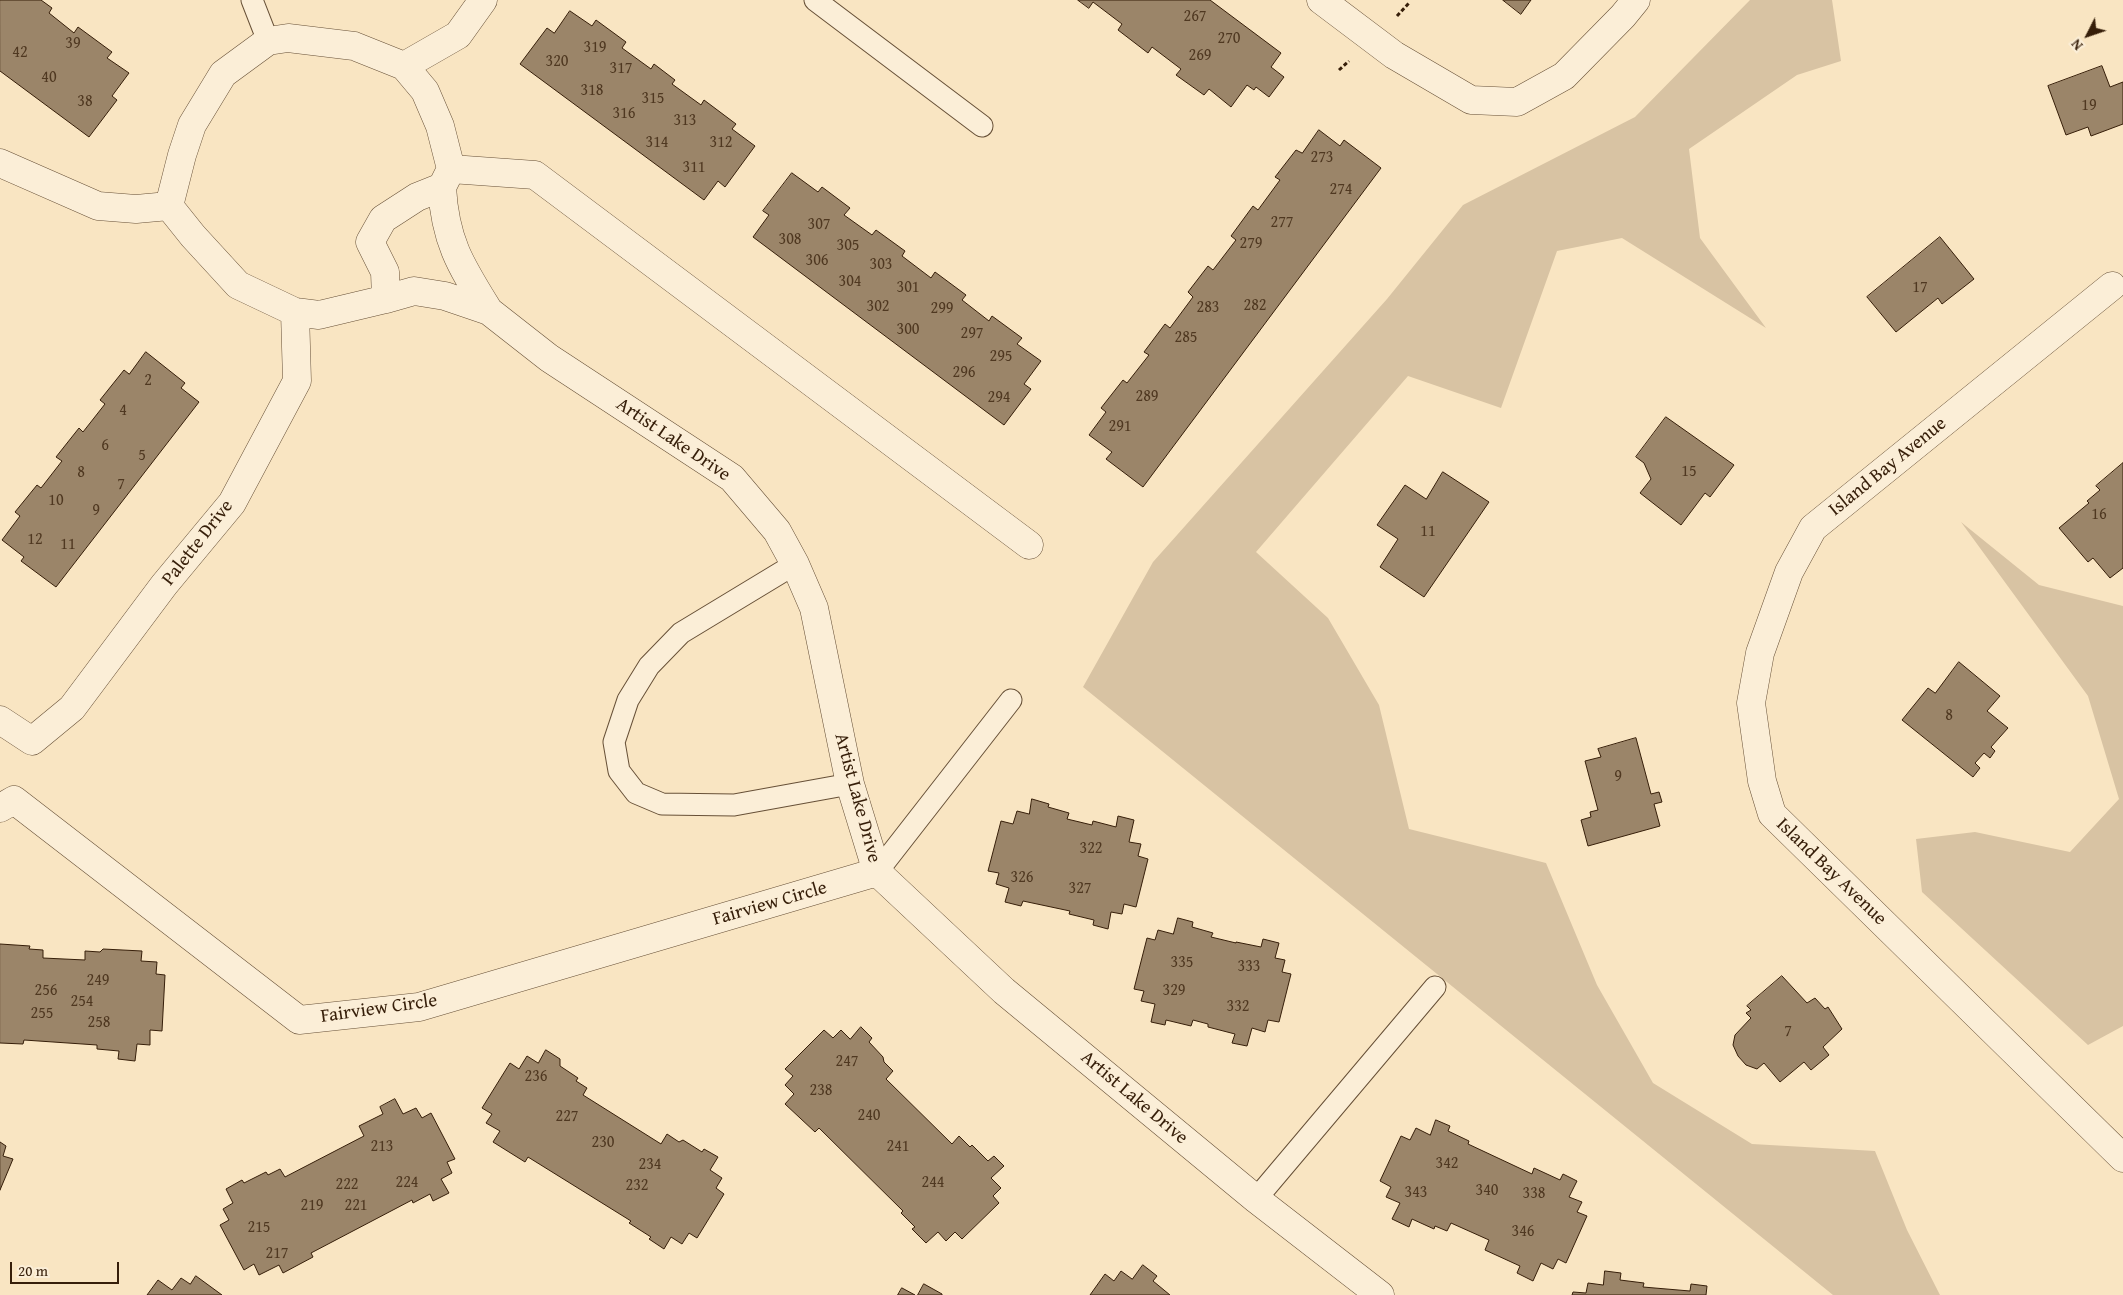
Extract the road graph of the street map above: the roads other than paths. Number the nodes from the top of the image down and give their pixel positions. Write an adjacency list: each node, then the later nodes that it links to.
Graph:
1 (252, 0): 6 (lane)
2 (483, 0): 7 (street)
3 (815, 0): 8 (lane)
4 (1321, 0): 5 (street)
5 (1636, 0)
6 (268, 41): 7 (street, Artist Lake Drive); 11 (street)
7 (404, 66): 10 (street, Artist Lake Drive)
8 (982, 126)
9 (0, 164): 11 (street)
10 (447, 178): 13 (street); 14 (street, Artist Lake Drive); 16 (street)
11 (169, 206): 15 (street, Artist Lake Drive)
12 (2112, 286): 24 (street, Island Bay Avenue)
13 (386, 299): 14 (street, Artist Lake Drive); 15 (street, Artist Lake Drive)
14 (489, 311): 17 (street, Artist Lake Drive)
15 (295, 312): 19 (street, Palette Drive)
16 (1029, 545)
17 (795, 564): 20 (street, Artist Lake Drive); 20 (lane)
18 (1011, 700): 22 (lane)
19 (0, 720)
20 (850, 784): 22 (street, Artist Lake Drive)
21 (0, 808): 22 (street, Fairview Circle)
22 (877, 872): 25 (street, Artist Lake Drive)
23 (1435, 987): 25 (lane)
24 (2123, 1158)
25 (1256, 1199): 26 (street, Artist Lake Drive)
26 (1380, 1295)

